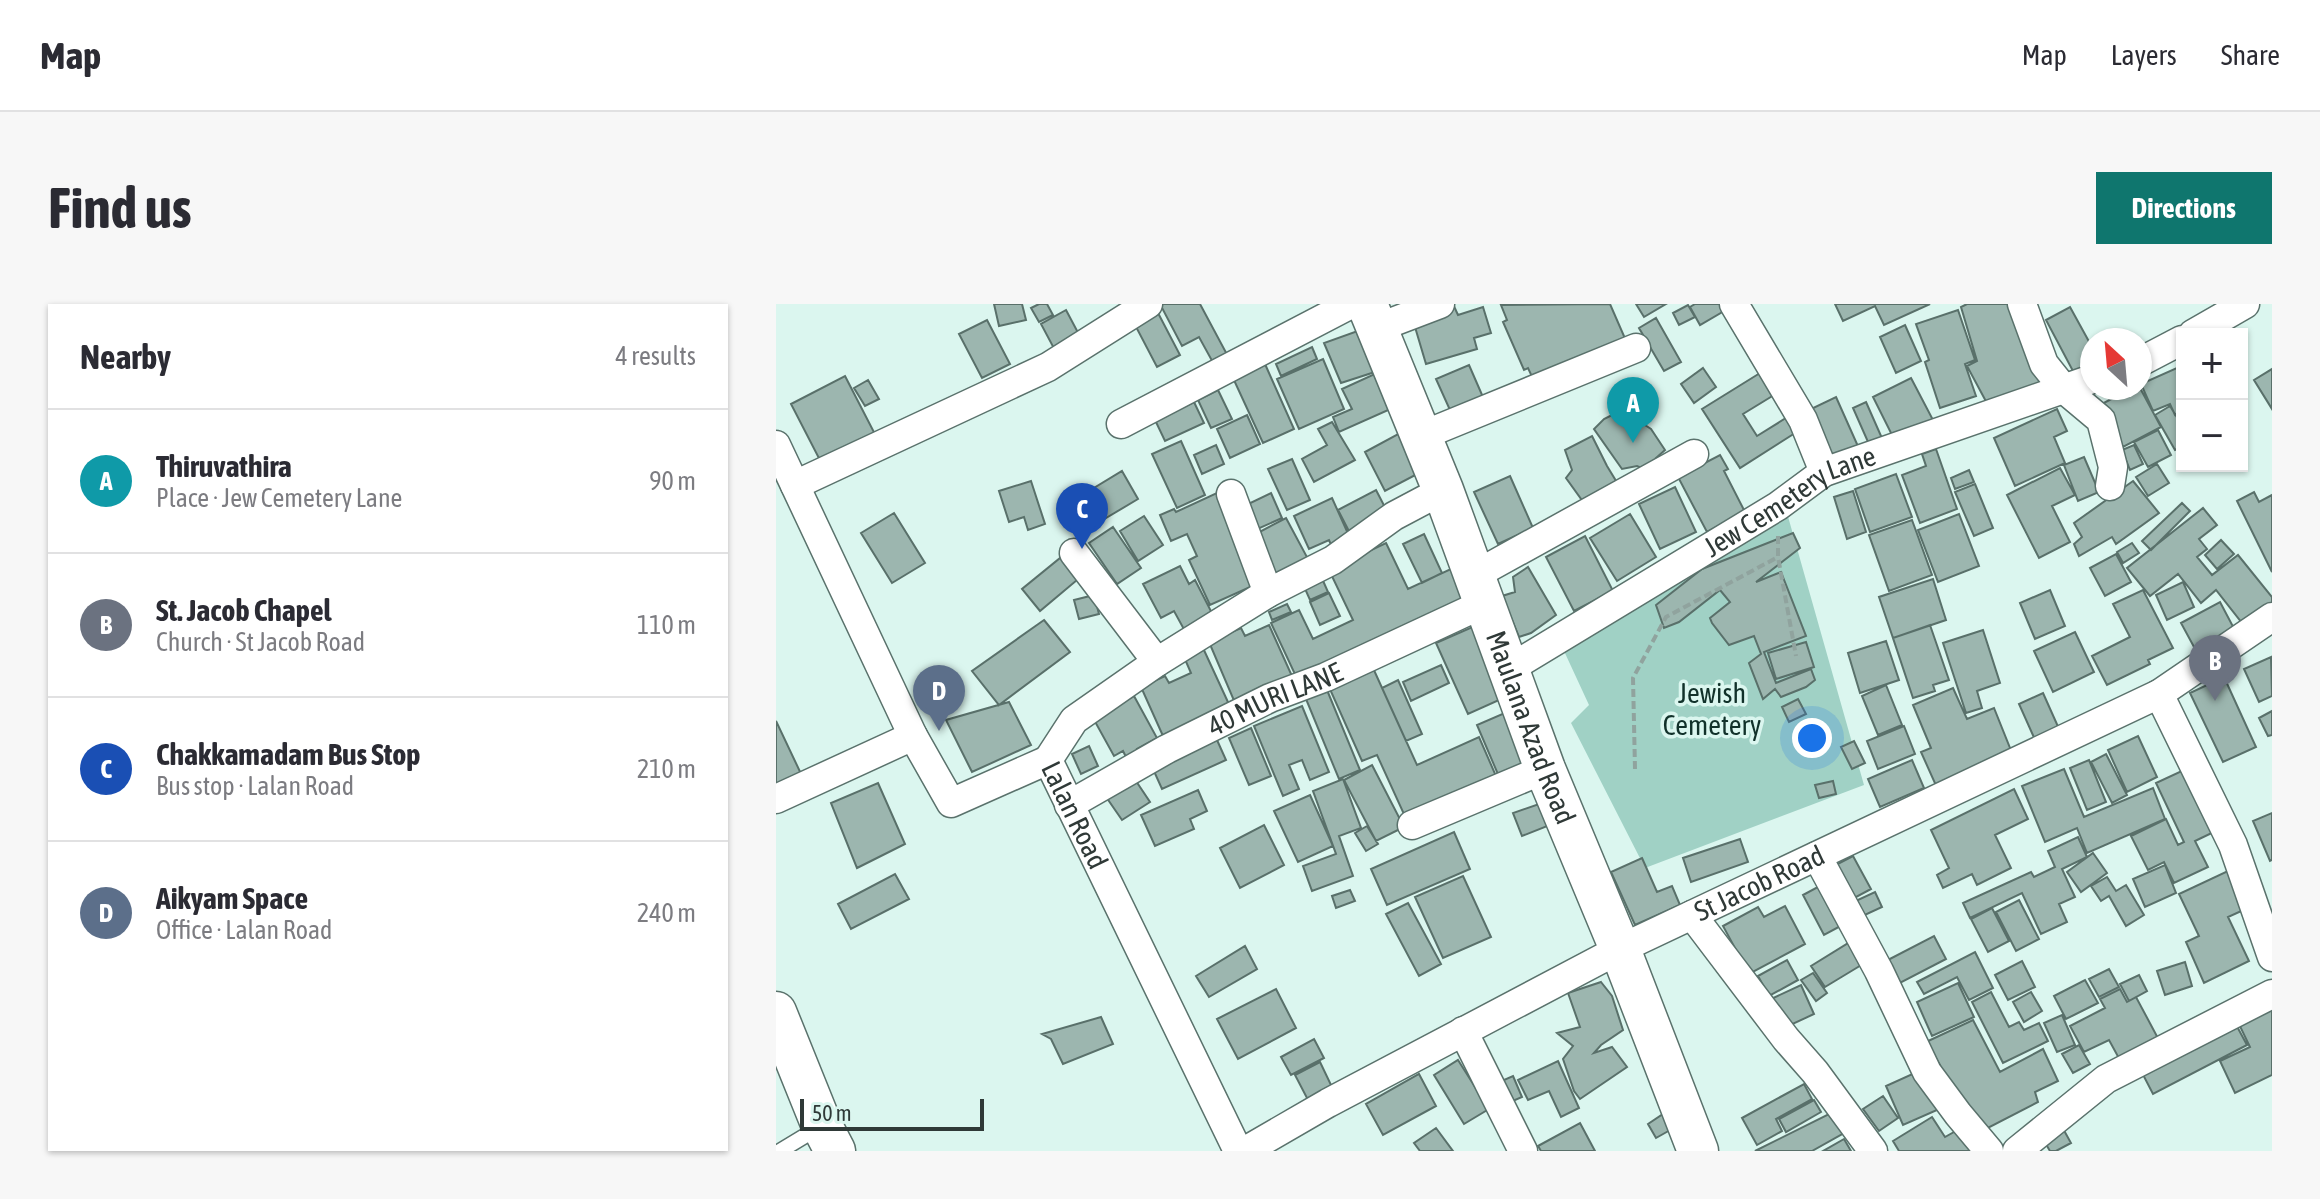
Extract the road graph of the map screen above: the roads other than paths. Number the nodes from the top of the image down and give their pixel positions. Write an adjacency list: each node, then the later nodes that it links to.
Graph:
1 (1148, 304): 18 (street)
2 (1440, 304): 6 (street)
3 (1734, 304): 17 (street)
4 (2022, 304): 12 (street)
5 (2245, 304): 7 (street)
6 (1365, 312): 13 (street); 14 (main road, Maulana Azad Road)
7 (2203, 328)
8 (2176, 343): 10 (street)
9 (1636, 348): 14 (street)
10 (2152, 356)
11 (2080, 383): 12 (street, Jew Cemetery Lane)
12 (2064, 389): 17 (street, Jew Cemetery Lane); 19 (street)
13 (1121, 424)
14 (1421, 436): 20 (main road, Maulana Azad Road)
15 (776, 445): 18 (street, Lalan Road)
16 (1694, 454): 23 (street, 40 MURI LANE)
17 (1824, 472): 27 (street, Jew Cemetery Lane)
18 (795, 485): 29 (street, Lalan Road)
19 (2110, 486)
20 (1443, 490): 23 (main road, Maulana Azad Road); 24 (street)
21 (1231, 494): 24 (street)
22 (1074, 553): 26 (street)
23 (1480, 589): 27 (main road, Maulana Azad Road); 33 (street, 40 MURI LANE)
24 (1268, 593): 26 (street)
25 (2272, 617): 28 (street, St Jacob Road)
26 (1157, 662): 30 (street)
27 (1509, 669): 31 (main road, Maulana Azad Road)
28 (2159, 694): 35 (street, St Jacob Road); 38 (street)
29 (913, 736): 30 (street, Lalan Road); 32 (street)
30 (1048, 760): 33 (street, Lalan Road)
31 (1545, 769): 34 (street); 37 (main road, Maulana Azad Road)
32 (776, 799)
33 (1069, 805): 44 (street, Lalan Road)
34 (1412, 825)
35 (1817, 856): 36 (street, St Jacob Road); 49 (street)
36 (1692, 915): 37 (street, St Jacob Road); 48 (street)
37 (1620, 949): 41 (street, St Jacob Road); 47 (main road, Maulana Azad Road)
38 (2272, 957)
39 (2272, 994): 50 (street)
40 (776, 1012): 42 (main road)
41 (1463, 1031): 45 (street, St Jacob Road); 46 (street)
42 (829, 1138): 43 (lane)
43 (780, 1151)
44 (1238, 1151)
45 (1245, 1151)
46 (1523, 1151)
47 (1698, 1151)
48 (1873, 1151)
49 (1989, 1151)
50 (2017, 1151)

